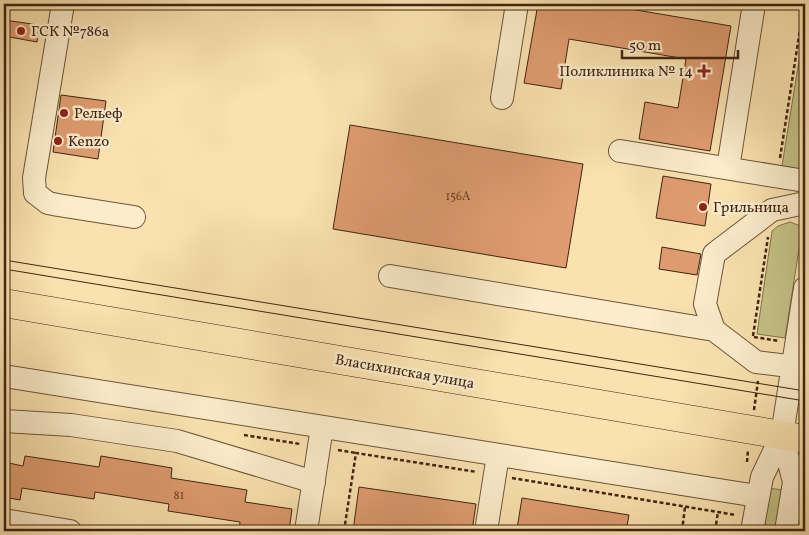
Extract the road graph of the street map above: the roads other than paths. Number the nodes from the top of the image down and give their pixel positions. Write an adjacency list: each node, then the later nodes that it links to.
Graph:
1 (63, 4): 9 (street)
2 (517, 4): 4 (street)
3 (754, 4): 6 (street)
4 (502, 98)
5 (620, 151): 6 (street)
6 (728, 168): 7 (street)
7 (805, 181)
8 (805, 203): 13 (street)
9 (134, 217)
10 (390, 276): 13 (street)
11 (805, 288): 14 (street)
12 (4, 303): 19 (highway, Власихинская улица)
13 (714, 330): 15 (street)
14 (795, 334): 15 (street)
15 (799, 367): 19 (street)
16 (4, 376): 18 (street)
17 (4, 421): 21 (street)
18 (322, 427): 20 (street); 21 (street)
19 (794, 437): 22 (street); 28 (street)
20 (498, 455): 22 (street); 26 (street)
21 (314, 482): 25 (street)
22 (757, 496): 27 (street)
23 (4, 520): 24 (street)
24 (70, 531)
25 (306, 531)
26 (486, 531)
27 (752, 531)
28 (786, 531)

